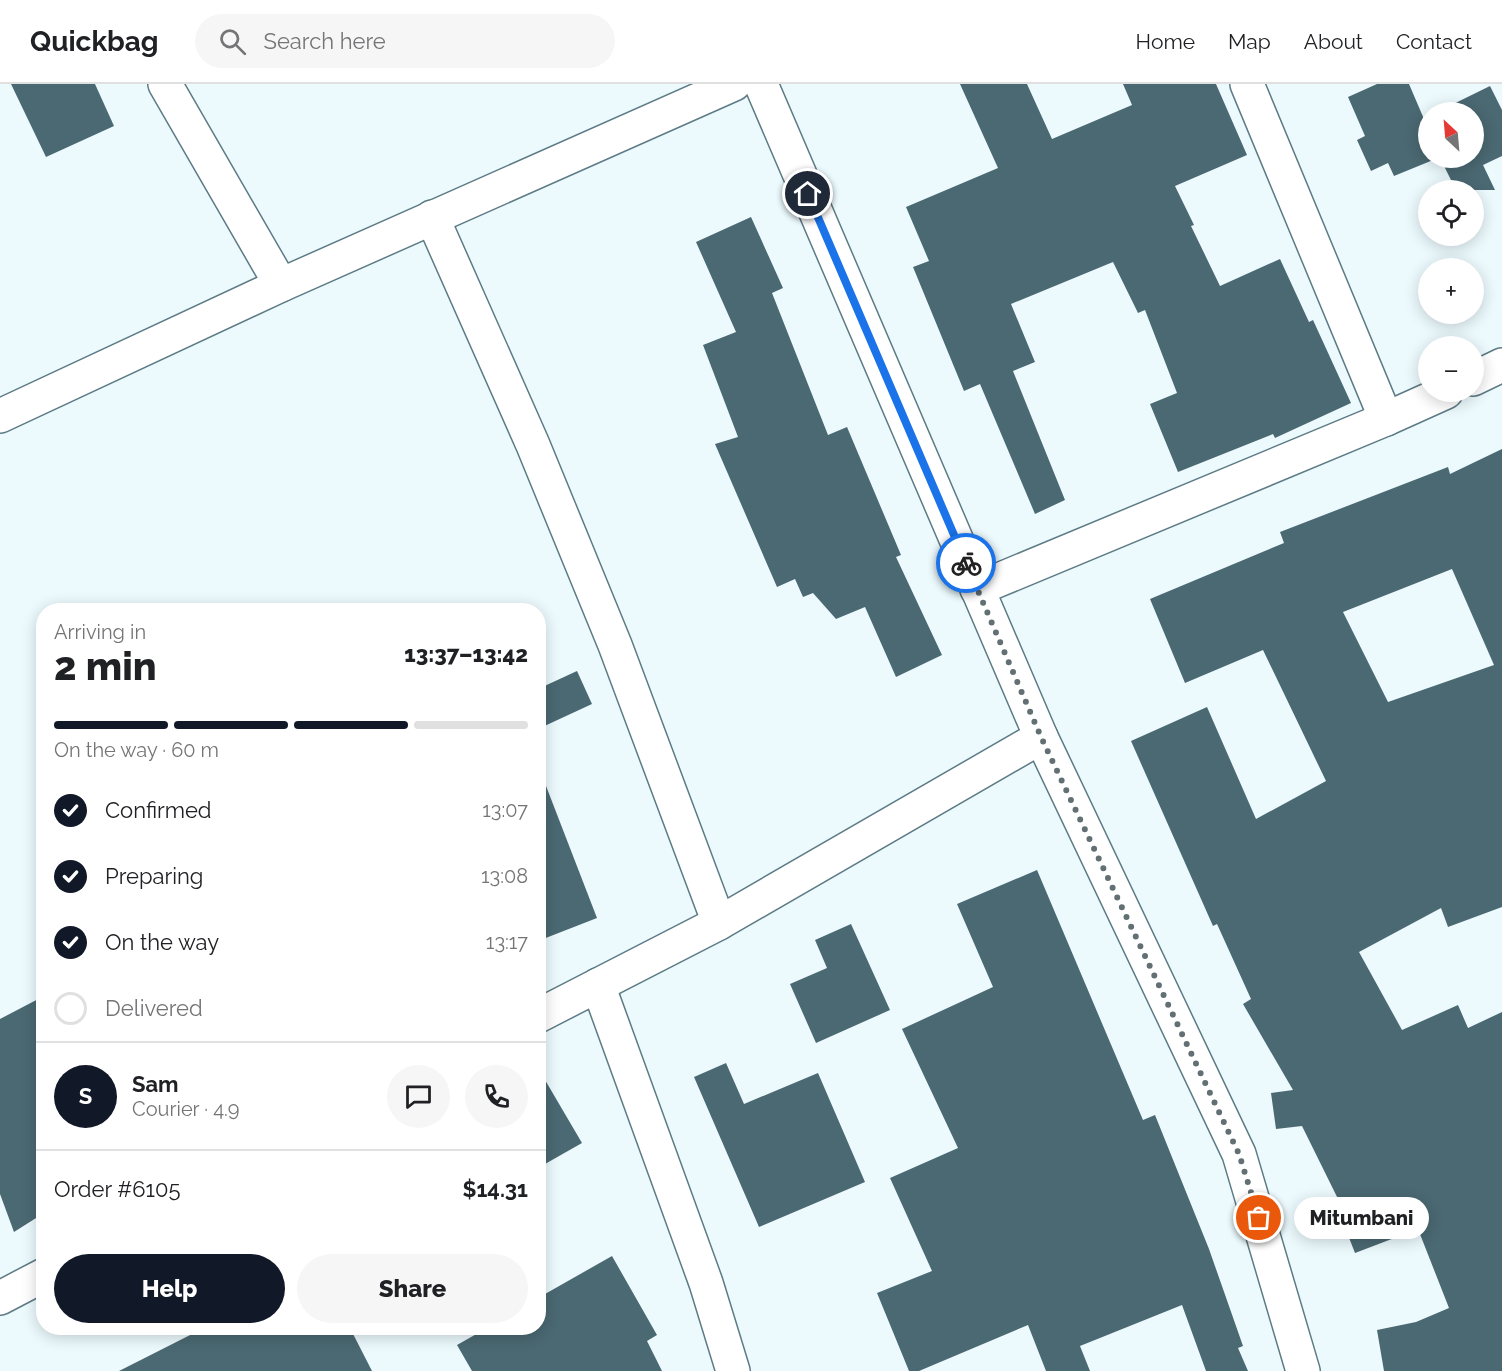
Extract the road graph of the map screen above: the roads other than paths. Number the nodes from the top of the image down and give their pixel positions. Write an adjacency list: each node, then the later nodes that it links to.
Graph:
1 (165, 84): 6 (street)
2 (734, 84): 5 (street)
3 (761, 84): 12 (street)
4 (1247, 84): 11 (street)
5 (432, 217): 6 (street); 14 (street)
6 (281, 285): 10 (street)
7 (1502, 366): 8 (street)
8 (1484, 374)
9 (1424, 402): 11 (street)
10 (0, 416)
11 (1386, 419): 12 (street)
12 (977, 589): 13 (street)
13 (1041, 737): 14 (street); 20 (street)
14 (718, 923): 15 (street)
15 (598, 985): 16 (street); 19 (street)
16 (546, 1012)
17 (36, 1279): 18 (street)
18 (0, 1298)
19 (733, 1371)
20 (1303, 1371)

